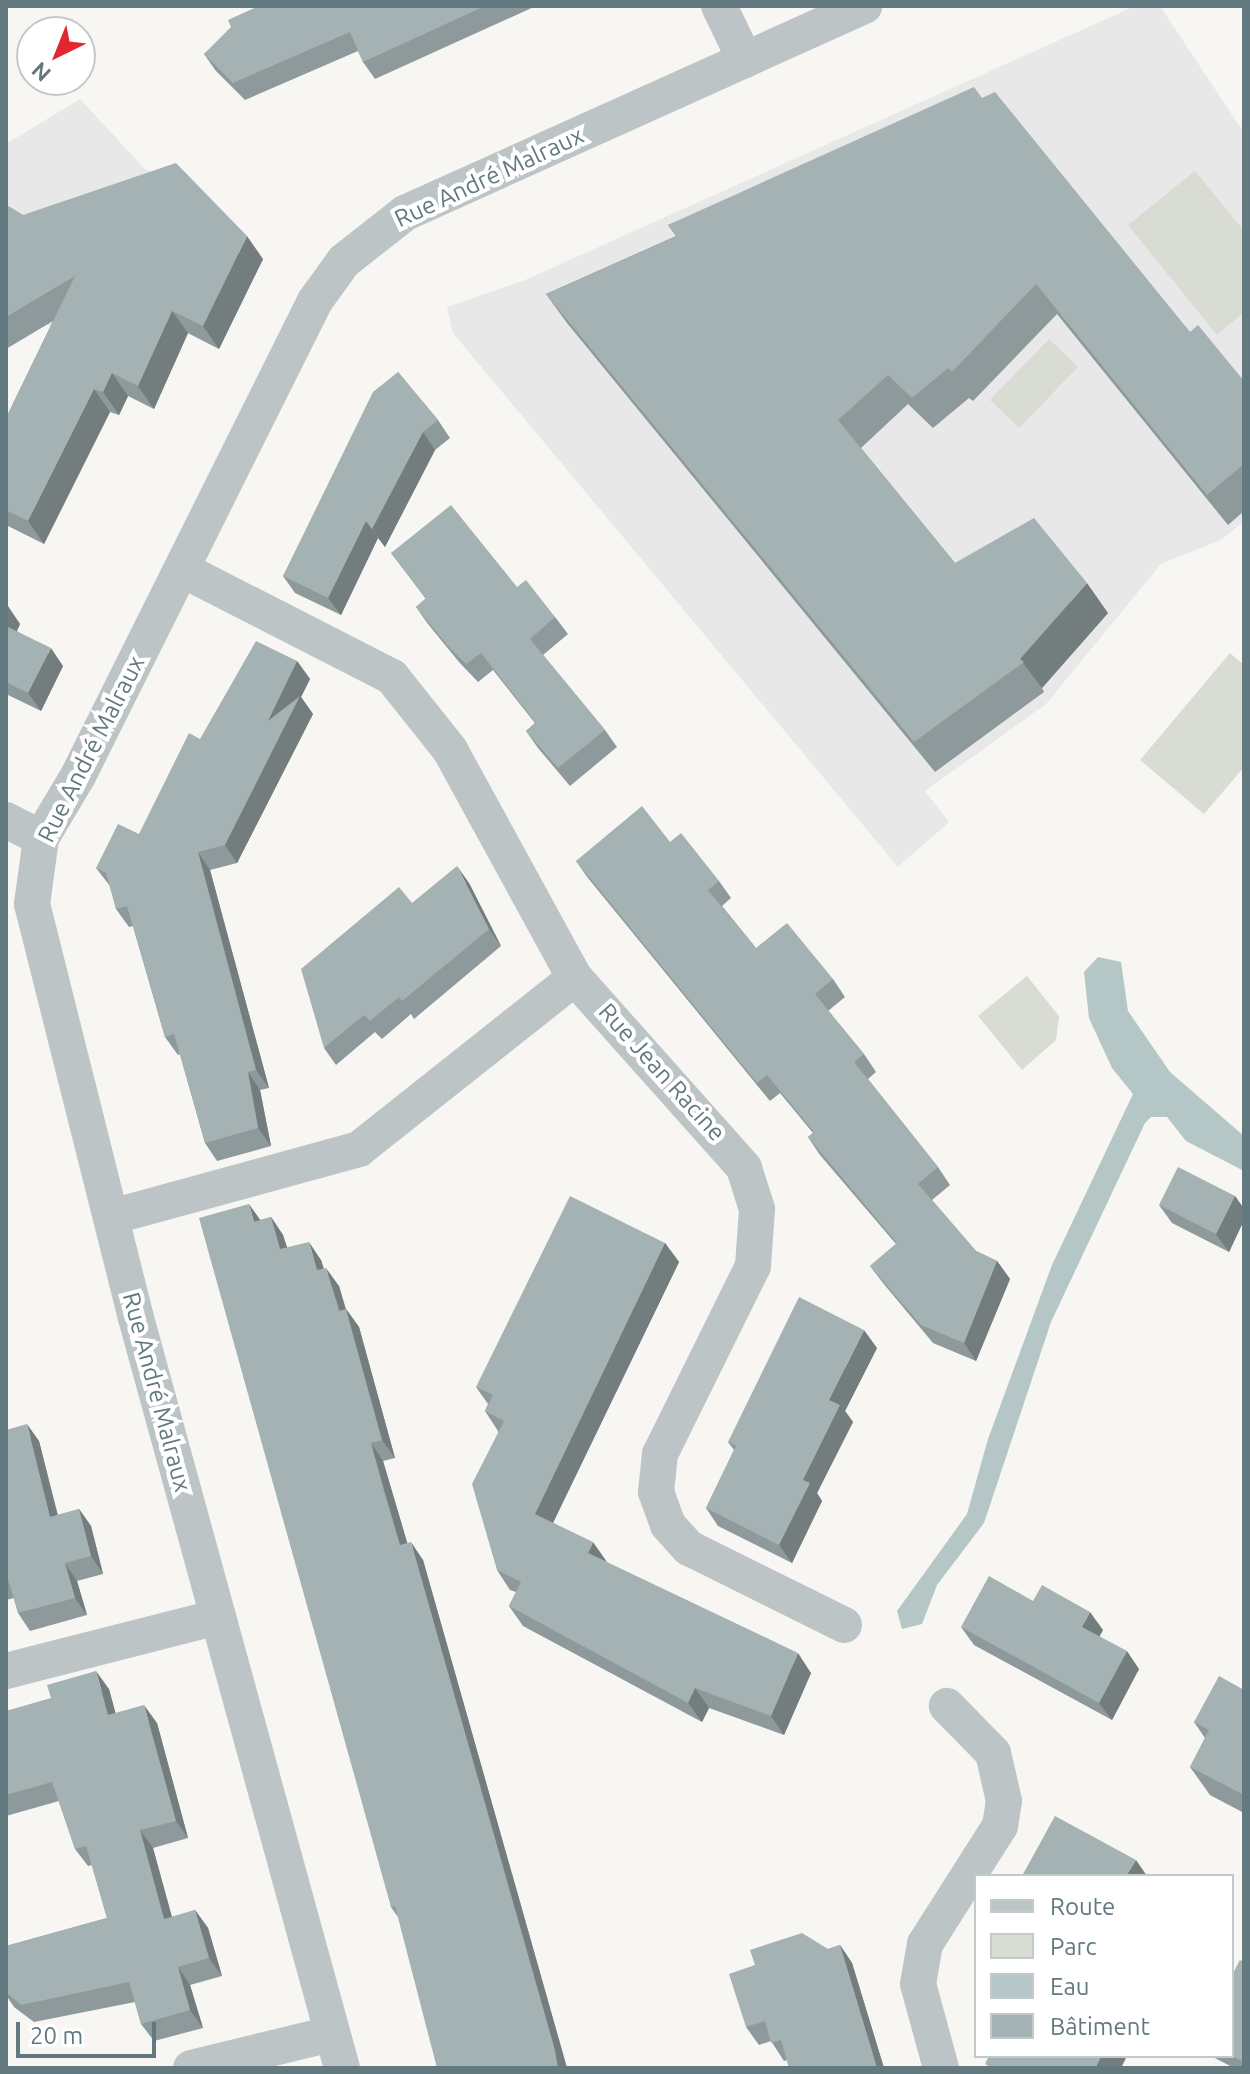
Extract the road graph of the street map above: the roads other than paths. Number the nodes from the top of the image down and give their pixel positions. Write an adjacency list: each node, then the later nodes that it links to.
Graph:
1 (719, 6): 3 (street)
2 (864, 6): 3 (street, Rue André Malraux)
3 (745, 60): 4 (street, Rue André Malraux)
4 (183, 570): 6 (street, Rue André Malraux); 7 (street, Rue Jean Racine)
5 (6, 820): 6 (street)
6 (41, 838): 8 (street, Rue André Malraux)
7 (575, 978): 8 (street); 10 (street, Rue Jean Racine)
8 (111, 1217): 9 (street, Rue André Malraux)
9 (218, 1617): 11 (street); 13 (street, Rue André Malraux)
10 (844, 1625)
11 (6, 1671)
12 (947, 1706): 16 (street)
13 (331, 2034): 14 (street); 15 (street, Rue André Malraux)
14 (191, 2068)
15 (342, 2068)
16 (941, 2068)

